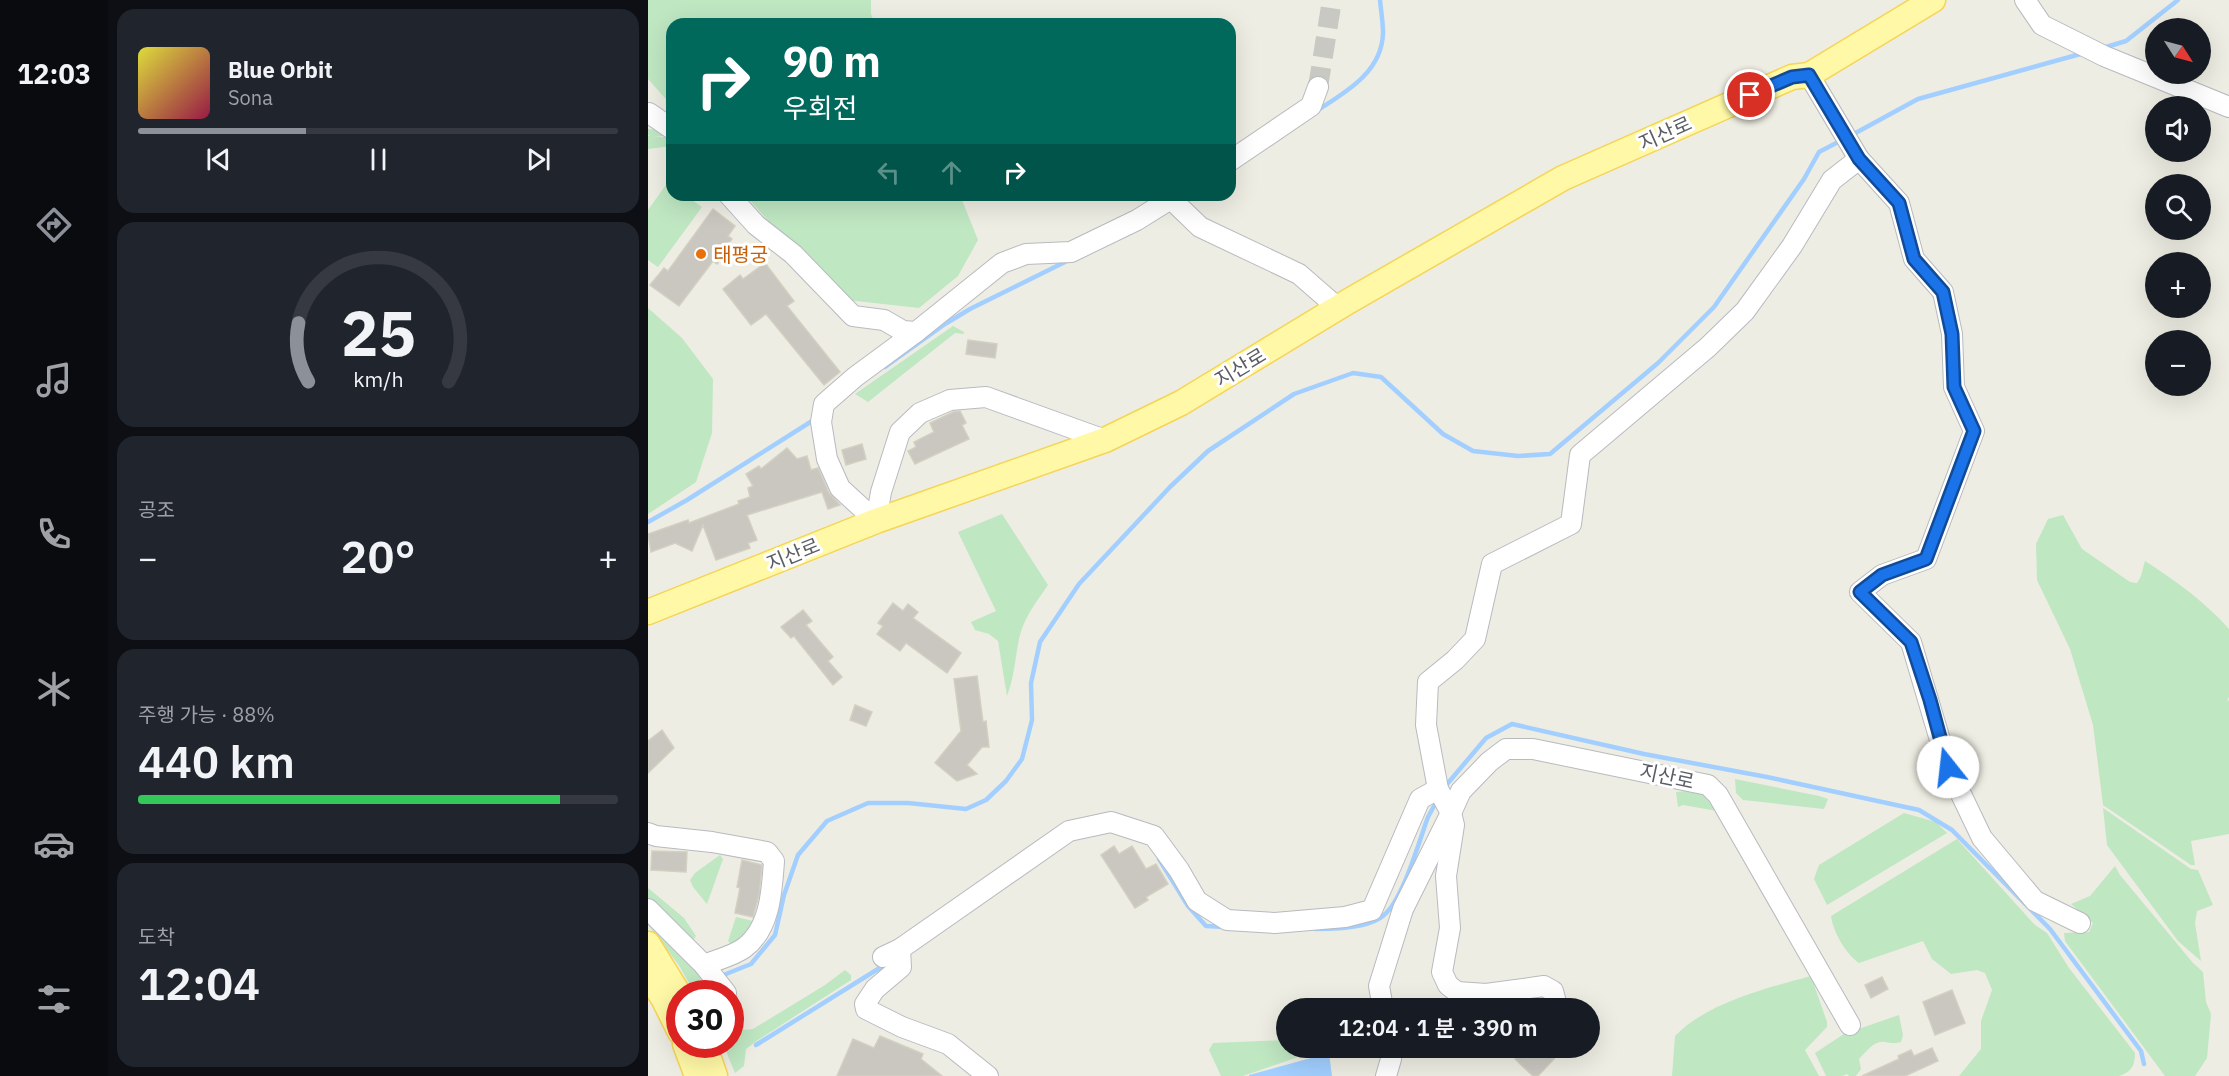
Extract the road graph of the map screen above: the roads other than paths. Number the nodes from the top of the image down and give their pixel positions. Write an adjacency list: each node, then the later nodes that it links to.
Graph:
1 (1933, 0): 3 (main road, 지산로)
2 (2025, 0): 5 (street)
3 (1809, 75): 8 (street); 13 (main road, 지산로)
4 (1317, 87): 9 (street)
5 (2229, 107)
6 (649, 113): 7 (street)
7 (666, 125)
8 (1856, 152): 18 (street, 지산로); 22 (street)
9 (1236, 157)
10 (734, 201): 14 (street)
11 (1168, 201): 14 (street)
12 (1177, 201): 13 (street)
13 (1338, 308): 15 (main road, 지산로)
14 (916, 332): 16 (street)
15 (1105, 440): 16 (main road, 지산로); 16 (street)
16 (876, 521): 17 (main road, 지산로)
17 (648, 612)
18 (1438, 789): 19 (street, 지산로); 35 (street)
19 (1451, 813): 27 (street, 지산로); 28 (street, 지산로); 29 (street, 지산로)
20 (648, 833): 24 (street)
21 (648, 909): 24 (street)
22 (2080, 923)
23 (648, 944): 26 (main road)
24 (704, 965): 25 (street)
25 (716, 980)
26 (664, 989)
27 (1381, 998)
28 (1555, 998)
29 (1850, 1025)
30 (690, 1058): 33 (main road)
31 (709, 1058): 34 (main road)
32 (1391, 1058): 36 (street)
33 (697, 1076)
34 (715, 1076)
35 (988, 1076)
36 (1386, 1076)

